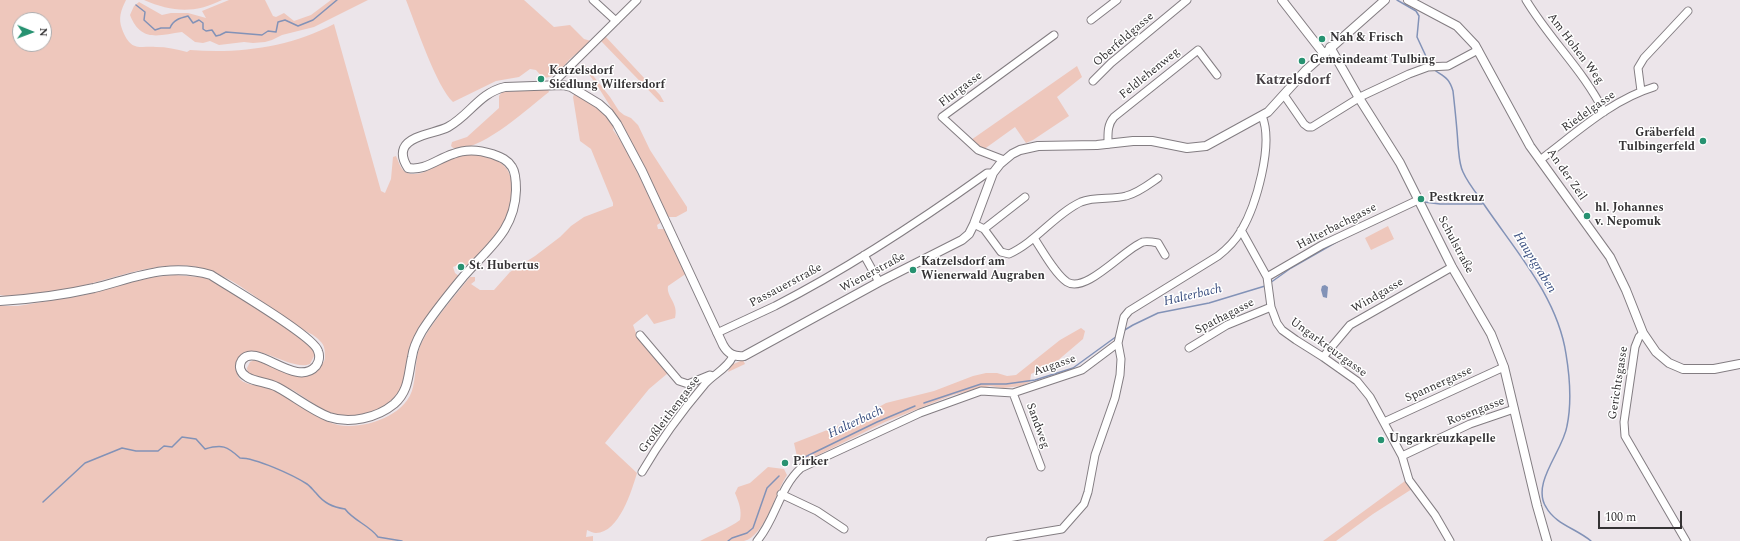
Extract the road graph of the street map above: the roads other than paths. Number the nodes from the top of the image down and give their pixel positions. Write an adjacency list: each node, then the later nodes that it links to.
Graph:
1 (593, 0): 12 (street)
2 (637, 0): 12 (street)
3 (1117, 0): 11 (street)
4 (1187, 0): 18 (street, Oberfeldgasse)
5 (1282, 0): 16 (street)
6 (1385, 0): 14 (street, Wienerstraße)
7 (1408, 0): 9 (street, An der Zeil)
8 (1526, 0): 24 (street, Am Hohen Weg)
9 (1417, 2): 15 (street, An der Zeil)
10 (1688, 11): 21 (street)
11 (1091, 20)
12 (616, 21): 19 (street)
13 (1054, 35): 27 (street, Flurgasse)
14 (1330, 47): 16 (street, Wienerstraße); 23 (street, Schulstraße)
15 (1478, 50): 23 (street); 28 (street, An der Zeil)
16 (1324, 54): 22 (street, Wienerstraße)
17 (1217, 75): 26 (street, Feldlehenweg)
18 (1093, 81)
19 (551, 85): 42 (street); 44 (street)
20 (1654, 87): 21 (street, Riedelgasse)
21 (1641, 91): 24 (street, Riedelgasse)
22 (1284, 94): 23 (street); 25 (street, Wienerstraße)
23 (1359, 98): 32 (street, Schulstraße)
24 (1604, 112): 28 (street, Riedelgasse)
25 (1262, 116): 26 (street, Wienerstraße); 35 (street)
26 (1108, 144): 27 (street, Wienerstraße)
27 (1004, 160): 29 (street, Wienerstraße)
28 (1540, 160): 45 (street, An der Zeil)
29 (994, 173): 33 (street, Wienerstraße); 37 (street, Passauerstraße)
30 (1158, 178): 36 (street)
31 (1025, 197): 34 (street)
32 (1418, 200): 39 (street, Schulstraße); 40 (street, Halterbachgasse)
33 (974, 224): 34 (street); 41 (street, Wienerstraße)
34 (984, 229): 36 (street)
35 (1241, 230): 40 (street, Ungarkreuzgasse); 47 (street)
36 (1034, 238): 38 (street)
37 (864, 255): 41 (street); 44 (street, Passauerstraße)
38 (1165, 255)
39 (1452, 267): 50 (street, Windgasse); 52 (street, Schulstraße)
40 (1268, 281): 43 (street, Ungarkreuzgasse)
41 (879, 282): 49 (street, Wienerstraße)
42 (0, 301)
43 (1271, 306): 48 (street, Spathagasse); 50 (street, Ungarkreuzgasse)
44 (717, 333): 49 (street)
45 (1643, 333): 51 (street, An der Zeil); 66 (street, Gerichtsgasse)
46 (640, 335): 53 (street)
47 (1119, 341): 54 (street, Augasse); 63 (street)
48 (1188, 348)
49 (733, 356): 53 (street, Großleithengasse)
50 (1323, 357): 56 (street, Ungarkreuzgasse)
51 (1740, 364)
52 (1504, 368): 55 (street, Schulstraße); 56 (street, Spannergasse)
53 (713, 376): 59 (street, Großleithengasse)
54 (1013, 392): 58 (street, Sandweg); 60 (street, Augasse)
55 (1514, 409): 57 (street, Rosengasse); 65 (street, Schulstraße)
56 (1384, 422): 57 (street, Ungarkreuzgasse)
57 (1402, 456): 64 (street, Ungarkreuzgasse)
58 (1041, 468)
59 (642, 472)
60 (781, 494): 61 (street); 62 (street, Augasse)
61 (844, 529)
62 (757, 541)
63 (990, 541)
64 (1450, 541)
65 (1547, 541)
66 (1686, 541)

